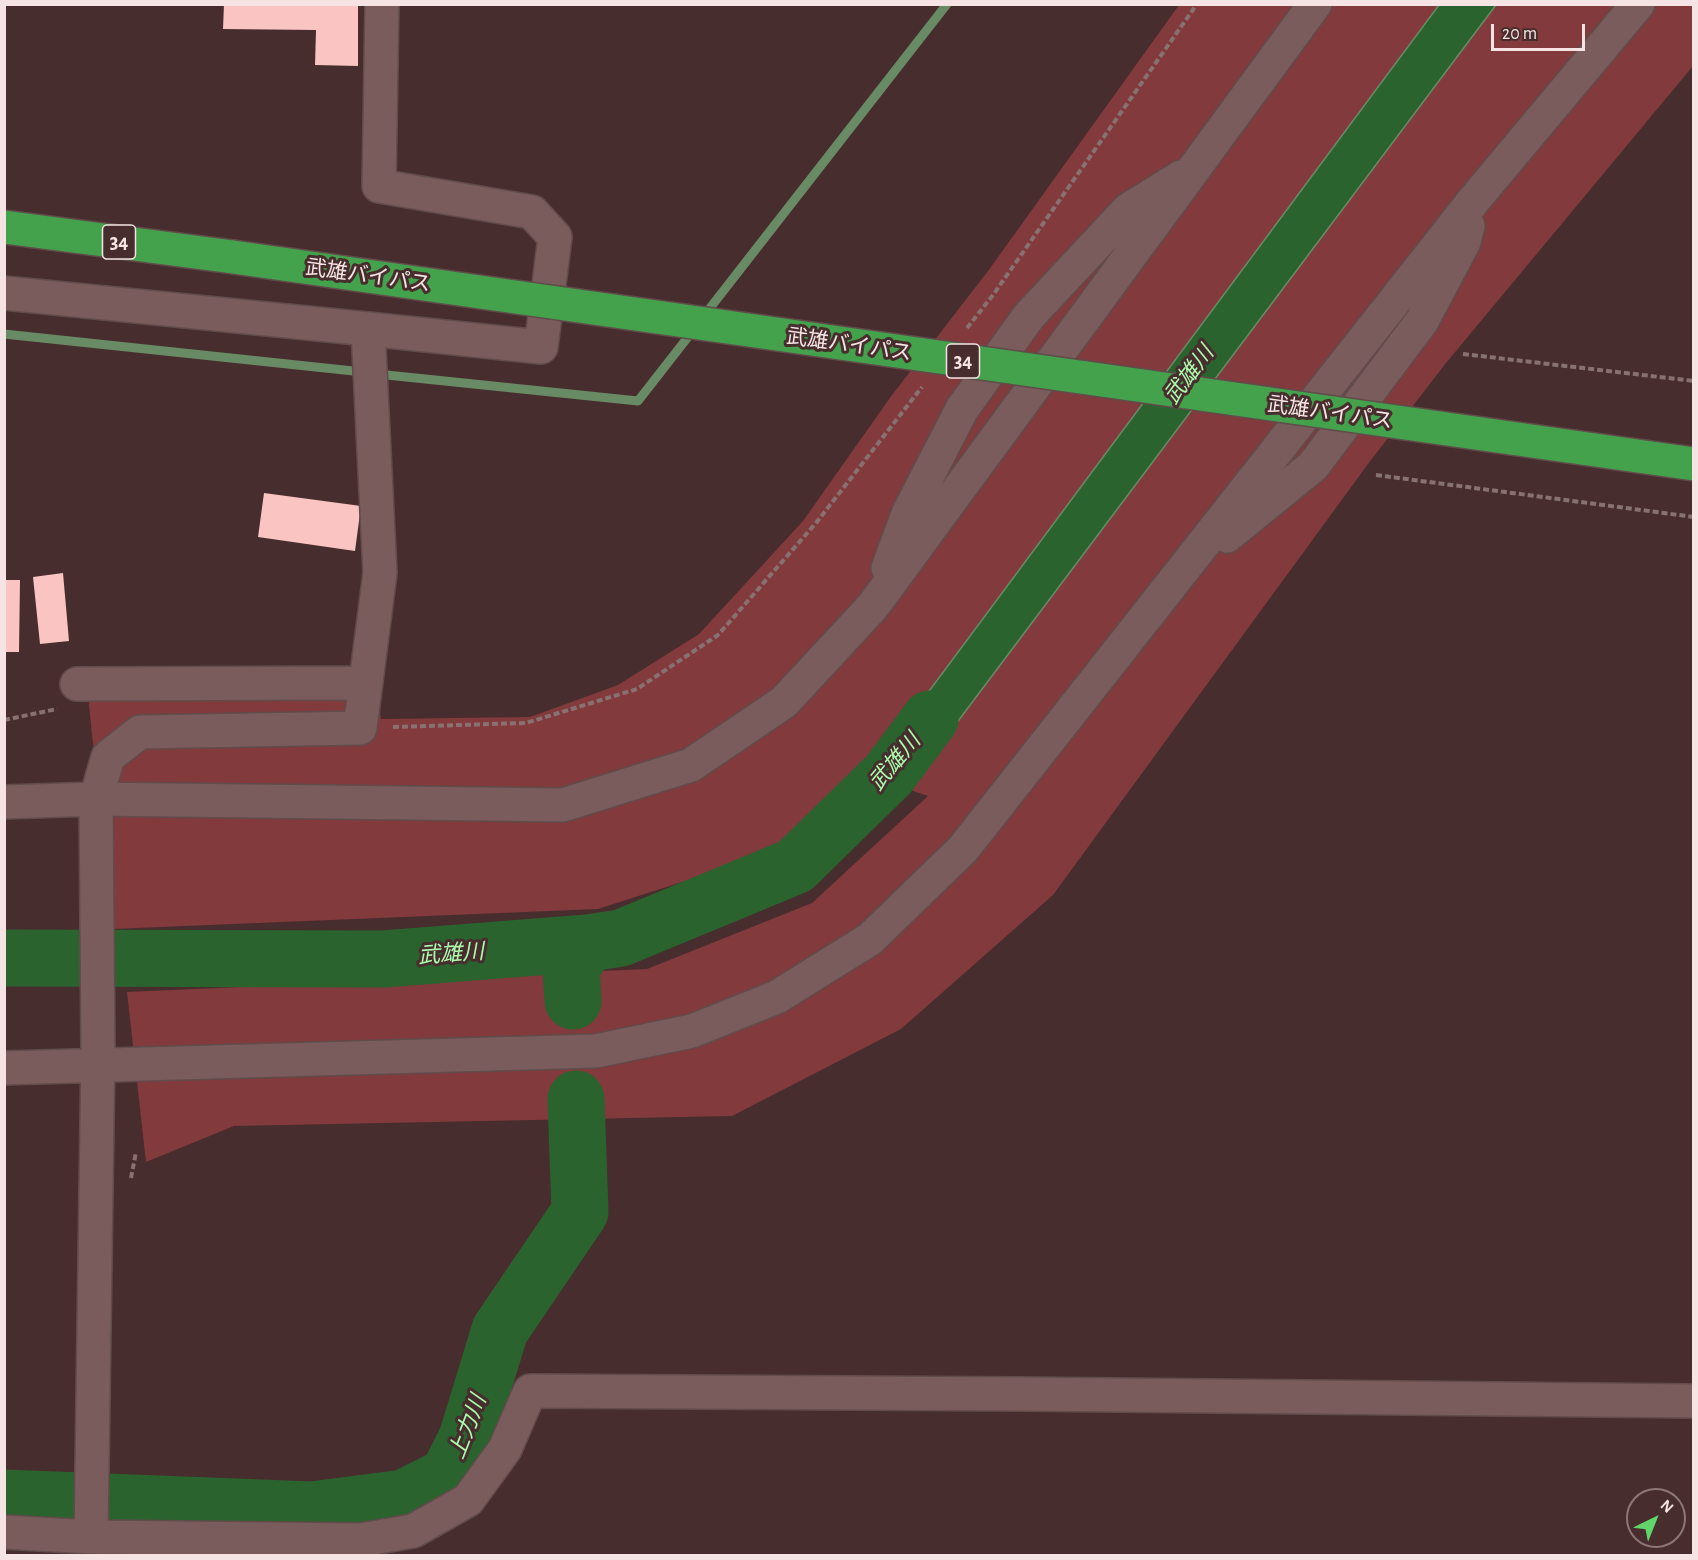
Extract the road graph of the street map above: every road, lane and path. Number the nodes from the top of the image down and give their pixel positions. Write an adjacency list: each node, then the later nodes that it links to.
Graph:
1 (382, 4): 8 (street)
2 (1197, 4): 9 (path)
3 (1315, 4): 5 (street)
4 (1638, 4): 23 (street)
5 (1195, 168): 16 (street); 16 (street)
6 (4, 227): 13 (highway, 武雄バイパス / 34, bridge)
7 (4, 293): 8 (street)
8 (368, 329): 17 (street)
9 (964, 332)
10 (1463, 354): 11 (path)
11 (1694, 381)
12 (922, 386): 20 (path)
13 (1694, 464)
14 (1376, 475): 15 (path)
15 (1694, 517)
16 (873, 606): 22 (street)
17 (365, 683): 18 (street); 20 (street)
18 (77, 684): 19 (path)
19 (4, 720)
20 (360, 728): 22 (street)
21 (4, 802): 22 (street)
22 (96, 808): 23 (street)
23 (97, 1058): 24 (street); 27 (street)
24 (4, 1068)
25 (1694, 1401): 27 (street)
26 (4, 1532): 27 (street)
27 (91, 1537)

